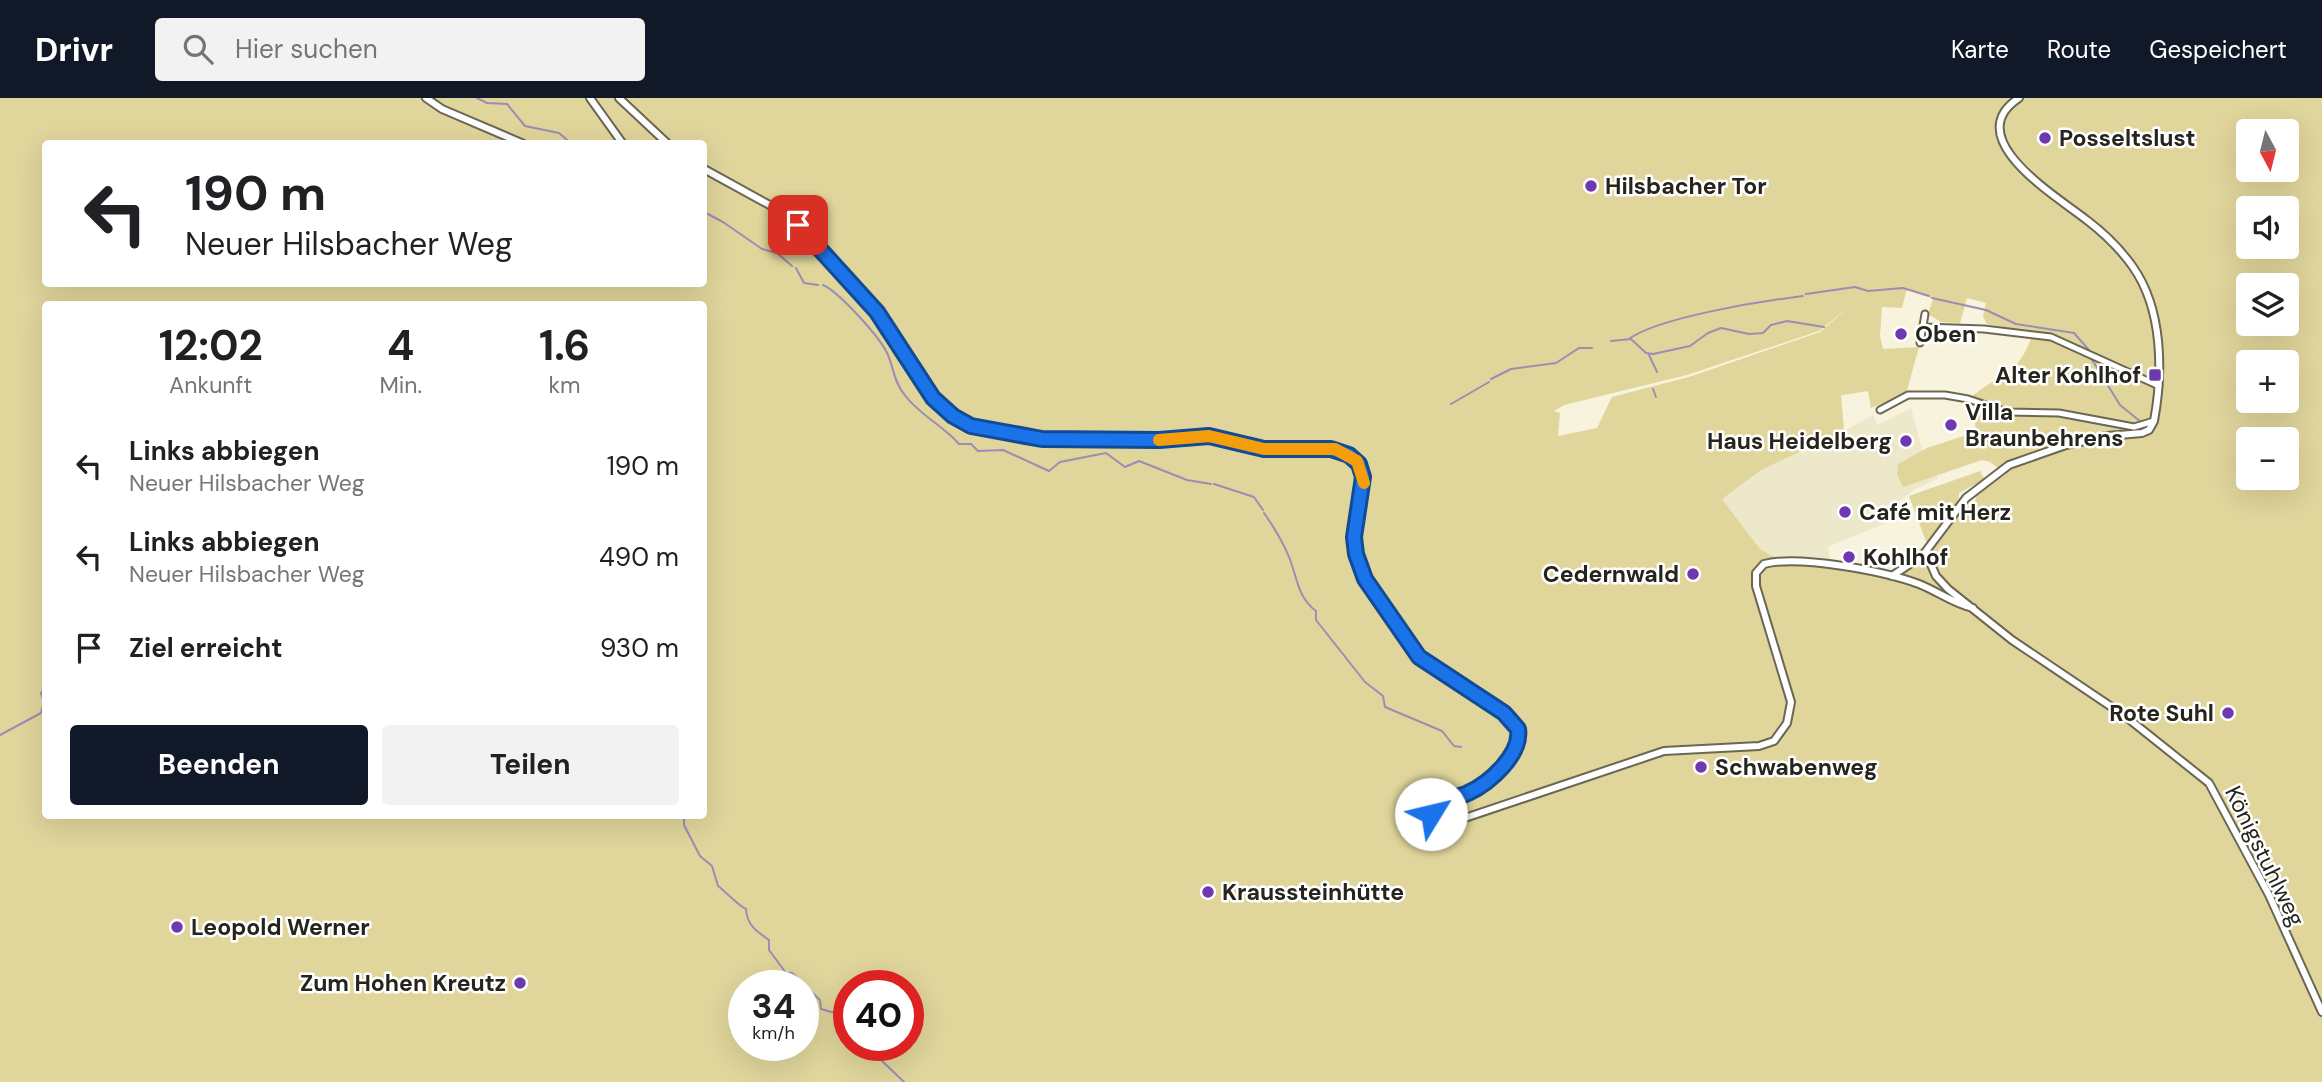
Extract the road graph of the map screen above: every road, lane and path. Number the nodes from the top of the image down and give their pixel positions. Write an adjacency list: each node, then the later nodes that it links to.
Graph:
1 (426, 98): 5 (street)
2 (590, 98): 6 (street)
3 (619, 98): 7 (street)
4 (2019, 98): 12 (street)
5 (515, 140)
6 (620, 140)
7 (664, 140)
8 (707, 171): 16 (street)
9 (1925, 314): 10 (street)
10 (1923, 327): 11 (street); 12 (street)
11 (1920, 343)
12 (2159, 386): 14 (street)
13 (1880, 410): 14 (street)
14 (2154, 421): 15 (street)
15 (1926, 553): 16 (street); 17 (street, Königstuhlweg)
16 (1891, 577): 17 (street)
17 (1973, 608): 18 (street, Königstuhlweg)
18 (2322, 1012)

